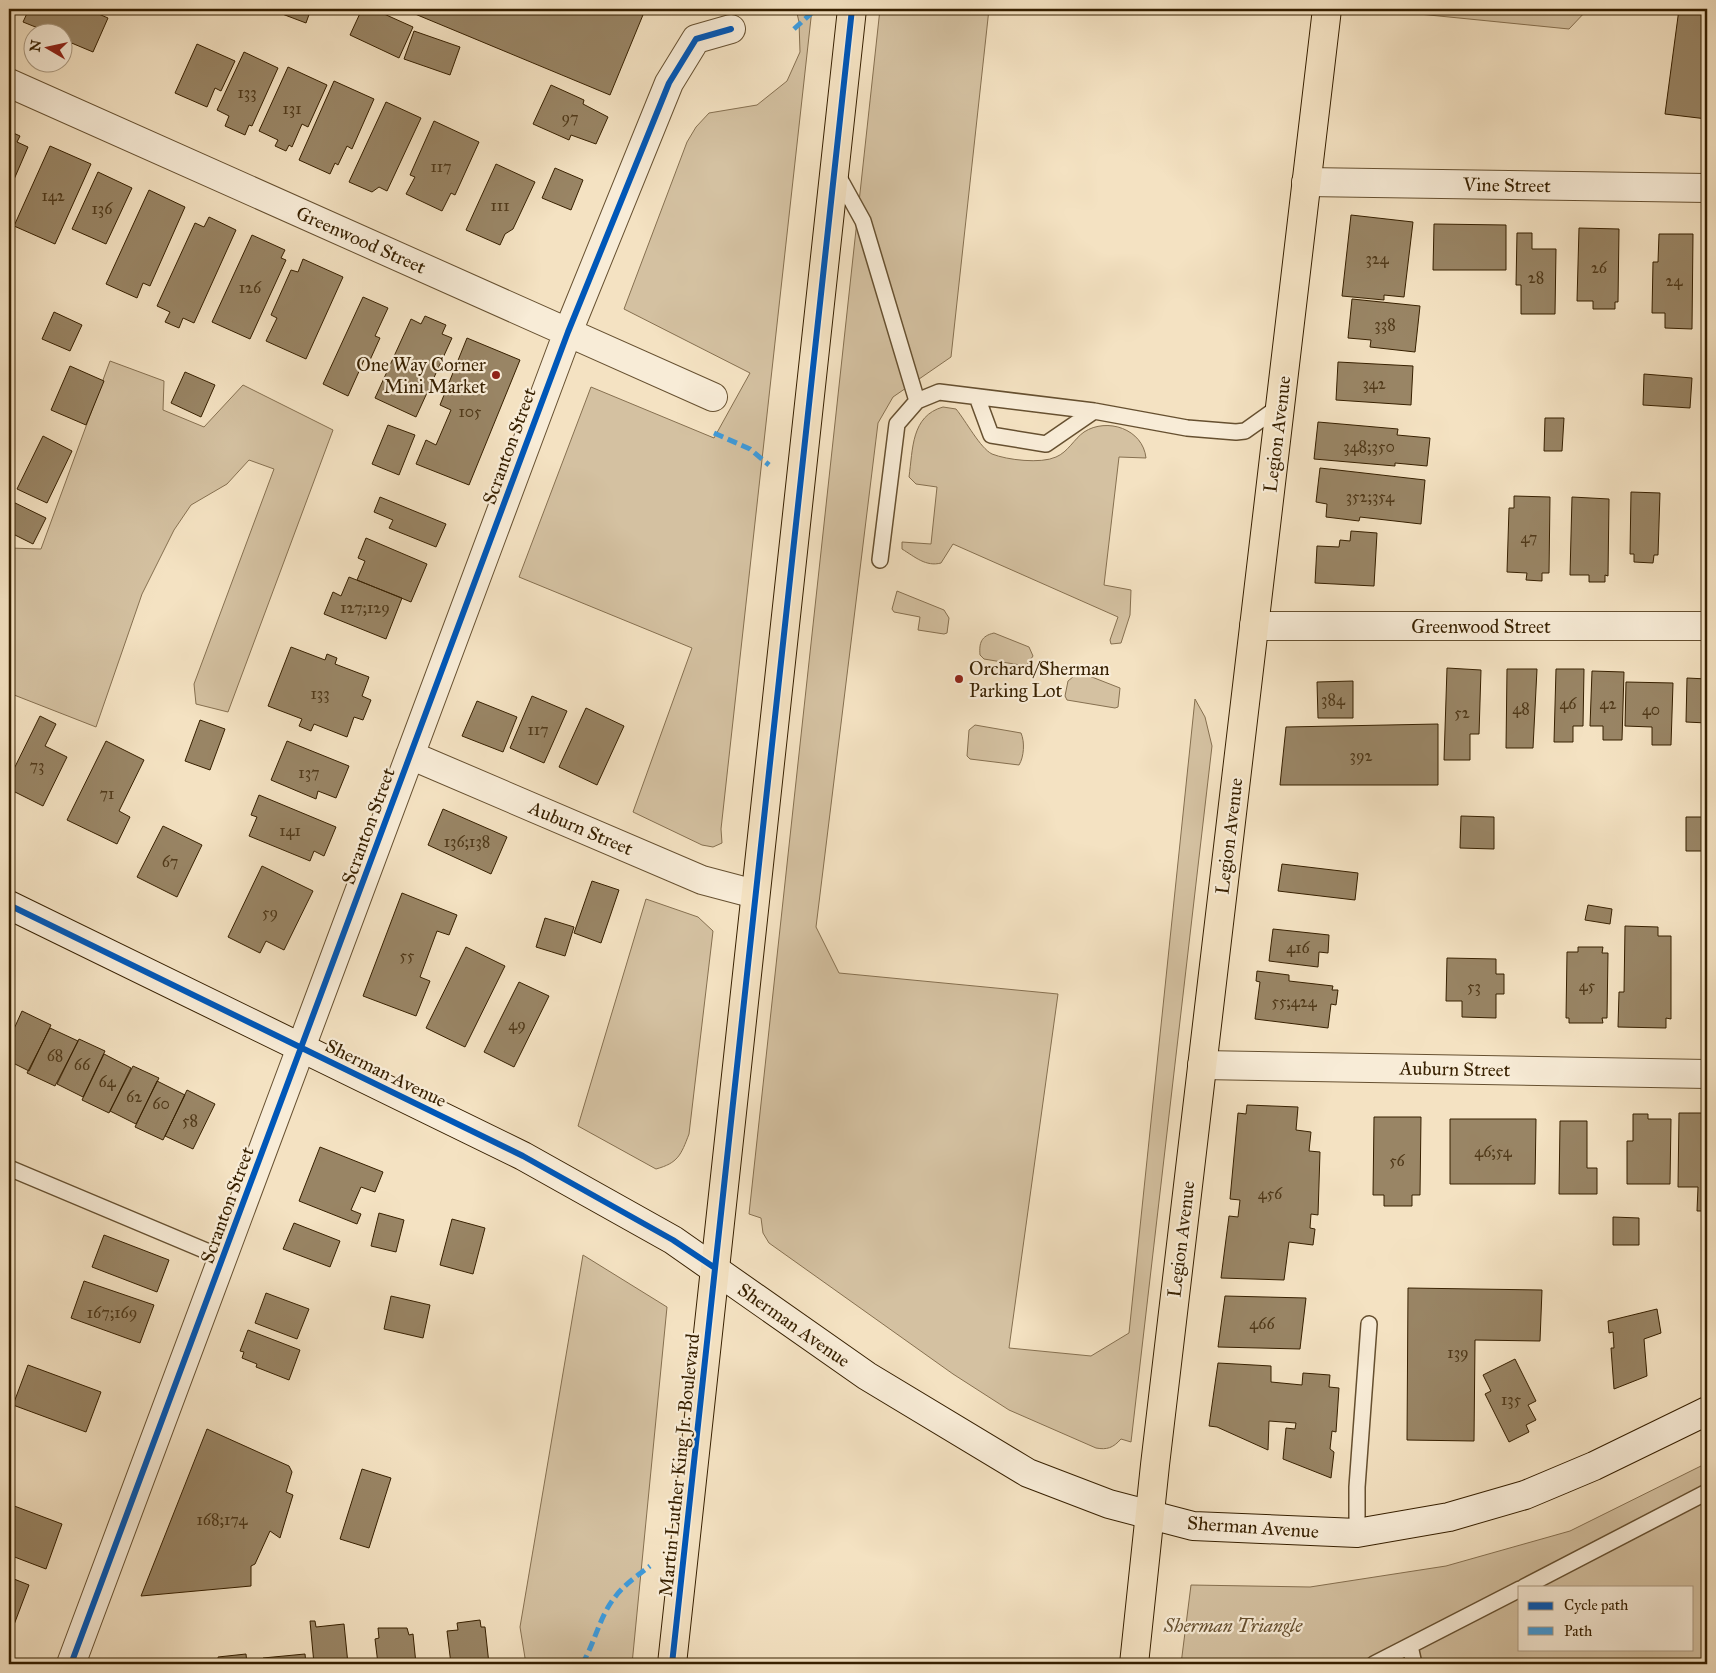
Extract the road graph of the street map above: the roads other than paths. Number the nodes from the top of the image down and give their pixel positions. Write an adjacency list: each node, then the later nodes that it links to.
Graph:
1 (852, 9): 5 (highway, Martin Luther King Jr. Boulevard)
2 (1327, 9): 6 (highway, Legion Avenue)
3 (731, 29): 8 (street, Scranton Street)
4 (9, 83): 8 (street, Greenwood Street)
5 (835, 170): 11 (lane); 18 (highway, Martin Luther King Jr. Boulevard)
6 (1306, 182): 7 (street, Vine Street); 12 (highway, Legion Avenue)
7 (1707, 188)
8 (568, 332): 9 (street, Greenwood Street); 17 (street, Scranton Street)
9 (713, 397)
10 (978, 397): 11 (lane); 13 (lane); 13 (lane)
11 (917, 401): 14 (lane)
12 (1280, 406): 13 (lane); 15 (highway, Legion Avenue)
13 (1094, 411)
14 (880, 560)
15 (1254, 626): 16 (street, Greenwood Street); 21 (highway, Legion Avenue)
16 (1707, 626)
17 (410, 755): 18 (street, Auburn Street); 20 (street, Scranton Street)
18 (755, 894): 25 (highway, Martin Luther King Jr. Boulevard)
19 (9, 905): 20 (street, Sherman Avenue)
20 (302, 1048): 24 (street, Scranton Street); 25 (street, Sherman Avenue)
21 (1202, 1065): 22 (street, Auburn Street); 29 (highway, Legion Avenue)
22 (1707, 1074)
23 (9, 1168): 24 (lane)
24 (223, 1258): 34 (street, Scranton Street)
25 (715, 1268): 29 (street, Sherman Avenue); 35 (highway, Martin Luther King Jr. Boulevard)
26 (1369, 1324): 30 (lane)
27 (1707, 1411): 30 (street, Sherman Avenue)
28 (1707, 1492): 31 (lane)
29 (1149, 1515): 30 (street, Sherman Avenue); 36 (highway, Legion Avenue)
30 (1357, 1533)
31 (1526, 1586)
32 (1518, 1590): 33 (lane)
33 (1410, 1646): 37 (lane); 38 (lane)
34 (71, 1664)
35 (672, 1664)
36 (1134, 1664)
37 (1374, 1664)
38 (1414, 1664)

